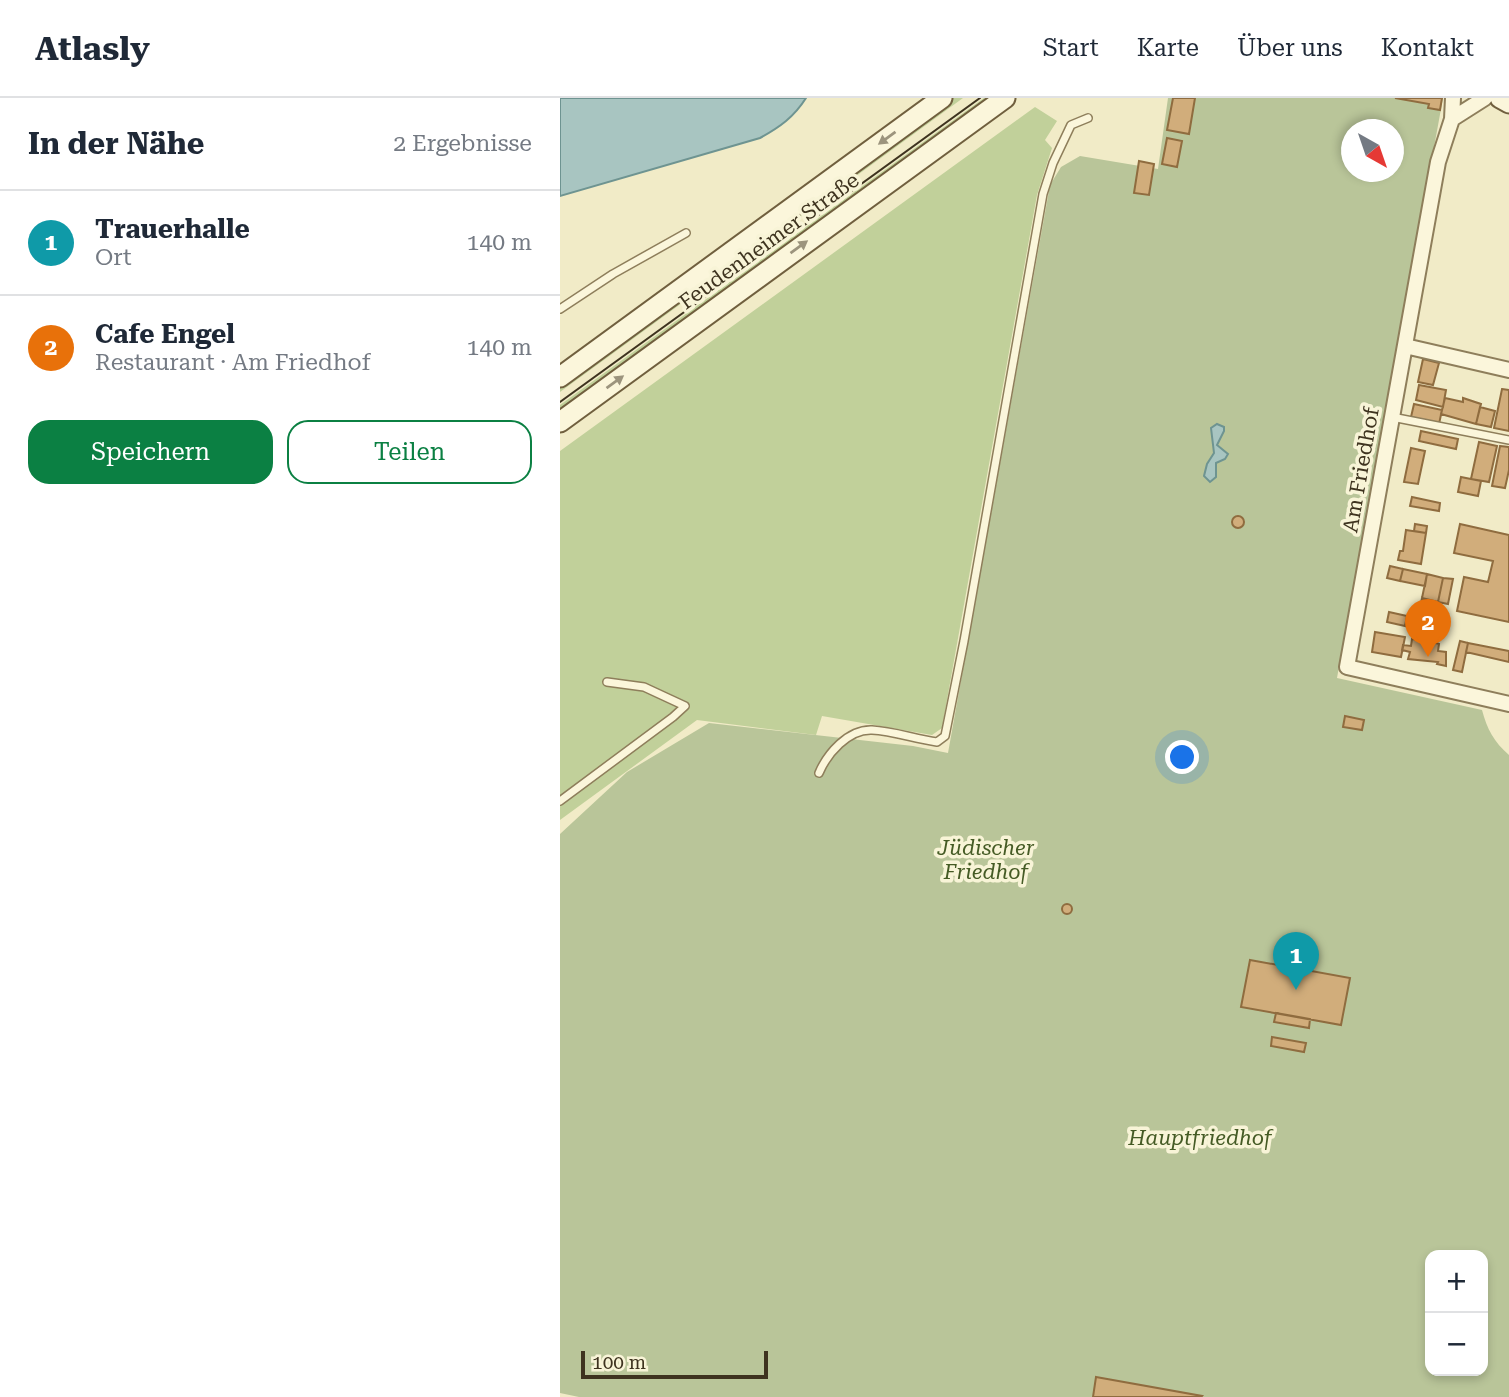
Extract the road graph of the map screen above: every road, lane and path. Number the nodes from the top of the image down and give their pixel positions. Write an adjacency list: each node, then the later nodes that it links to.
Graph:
1 (942, 98): 13 (main road, Feudenheimer Straße, one-way to 13)
2 (1004, 98): 15 (main road, Feudenheimer Straße, one-way to 2)
3 (1453, 98): 8 (street, Am Friedhof)
4 (1485, 98): 8 (street)
5 (1500, 98): 6 (main road)
6 (1509, 103)
7 (1088, 118): 19 (lane)
8 (1452, 119): 11 (street, Am Friedhof)
9 (686, 233): 10 (lane)
10 (560, 309)
11 (1405, 346): 12 (street); 14 (street, Am Friedhof)
12 (1509, 370)
13 (560, 377)
14 (1392, 417): 16 (lane); 18 (street, Am Friedhof)
15 (560, 422)
16 (1509, 440)
17 (607, 682): 20 (lane)
18 (1509, 704)
19 (819, 773)
20 (560, 801)

